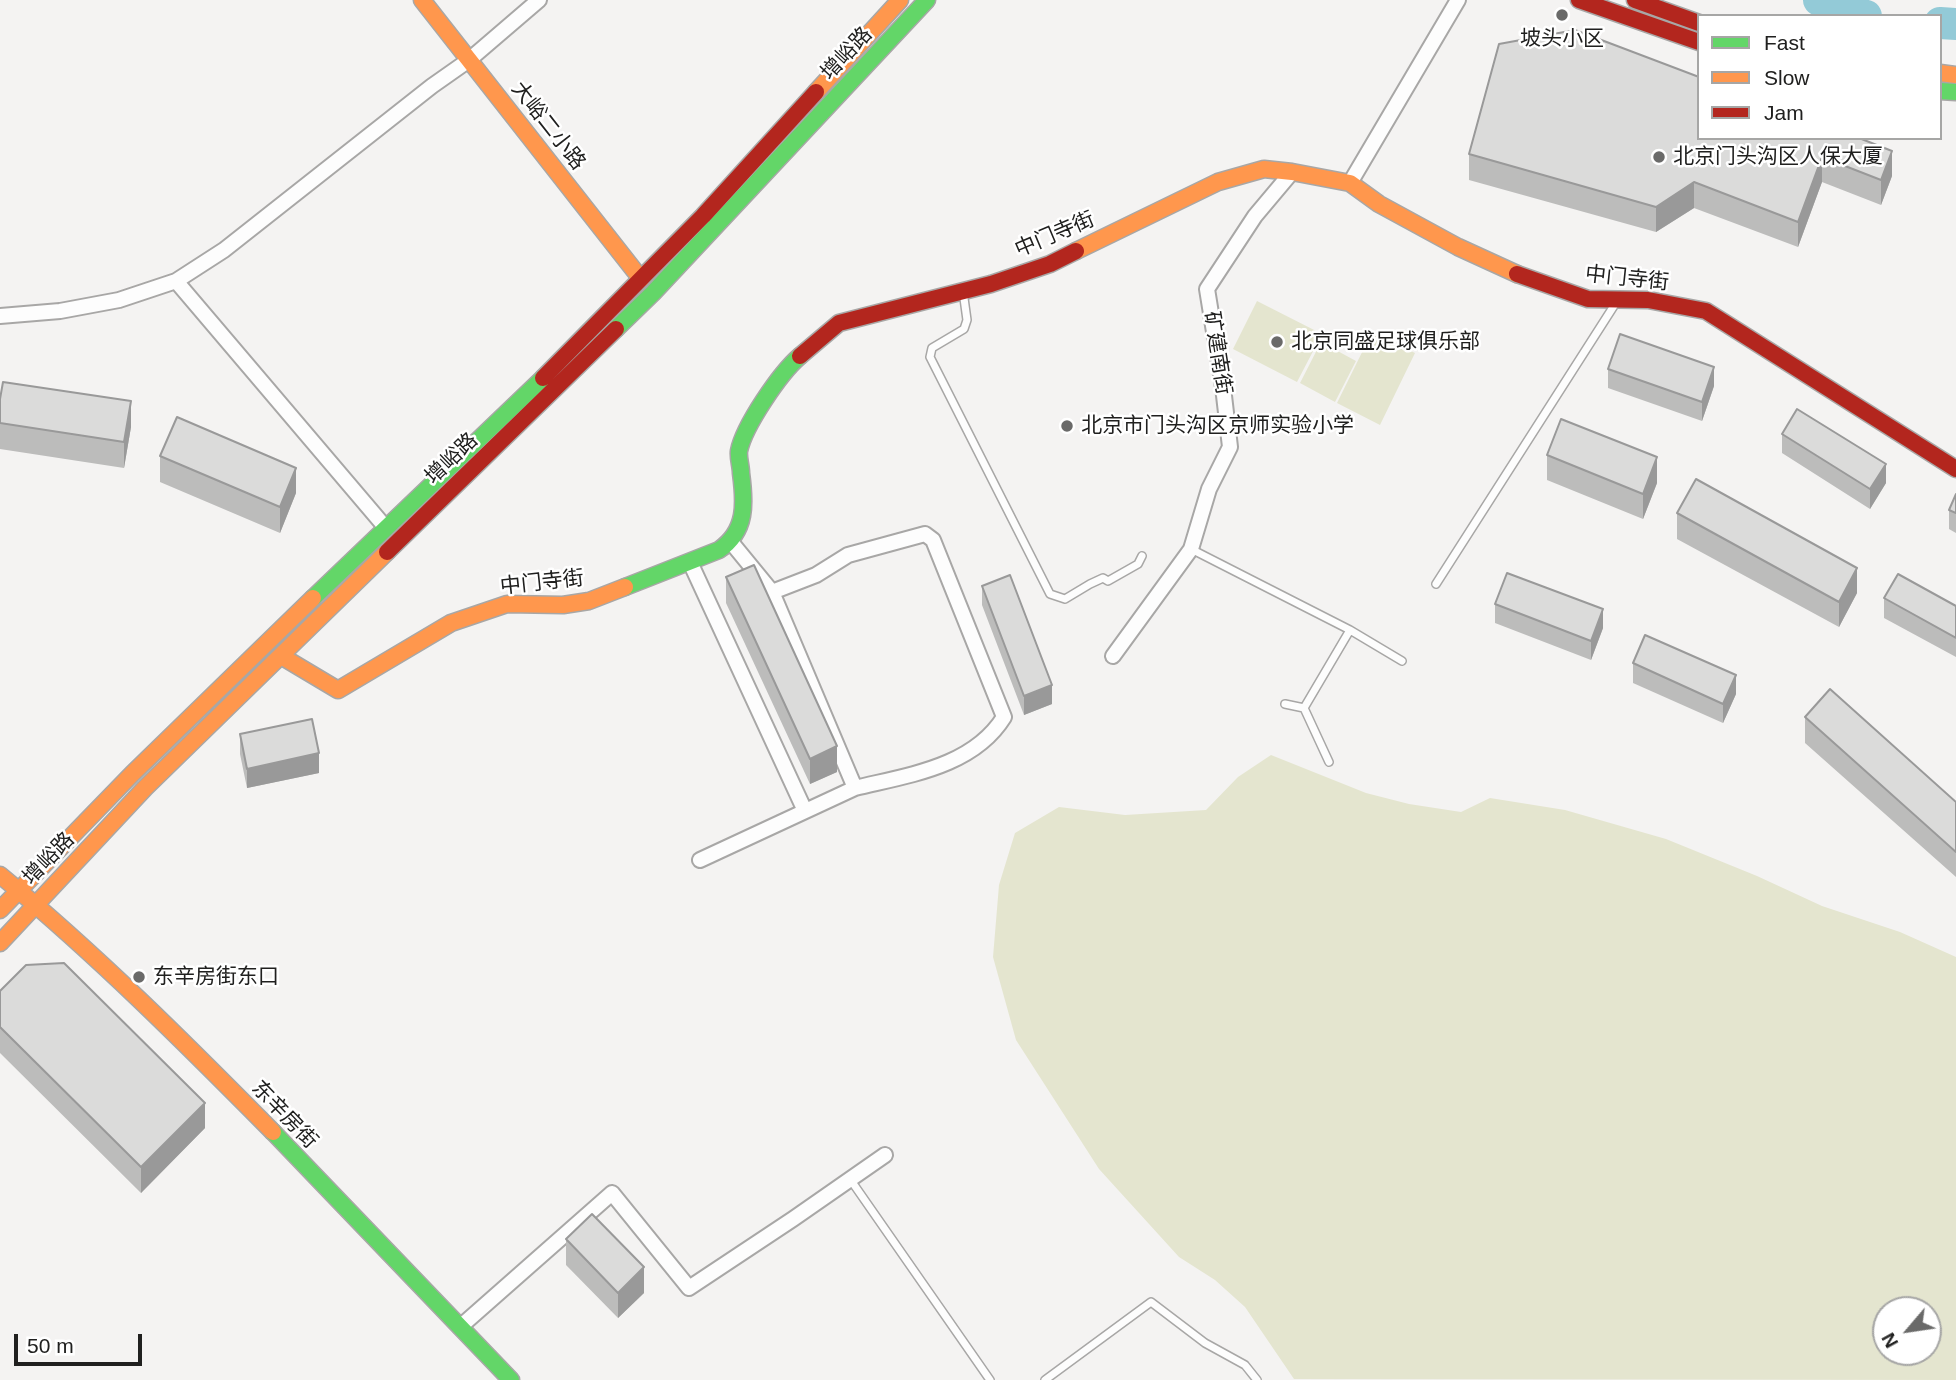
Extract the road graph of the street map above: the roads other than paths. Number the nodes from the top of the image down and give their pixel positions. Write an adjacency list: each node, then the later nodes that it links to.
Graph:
1 (422, 0): 10 (street, 大峪二小路)
2 (539, 0): 10 (street)
3 (900, 0): 13 (street, 增峪路)
4 (927, 0): 27 (street, 增峪路)
5 (1458, 0): 12 (street)
6 (1579, 0): 9 (street)
7 (1634, 0): 8 (street)
8 (1697, 22)
9 (1697, 41)
10 (469, 60): 13 (street, 大峪二小路); 14 (street)
11 (1292, 172): 12 (street, 中门寺街); 15 (street, 中门寺街); 21 (street, 矿建南街)
12 (1350, 183): 16 (street, 中门寺街)
13 (641, 279): 19 (street, 增峪路)
14 (176, 281): 17 (street); 19 (street)
15 (963, 291): 20 (street, 中门寺街); 22 (lane)
16 (1618, 300): 18 (street, 中门寺街); 24 (lane)
17 (0, 316)
18 (1956, 469)
19 (386, 528): 37 (street, 增峪路)
20 (731, 542): 23 (street, 中门寺街); 25 (street)
21 (1191, 549): 26 (lane); 28 (street, 矿建南街)
22 (1142, 556)
23 (690, 562): 27 (street, 中门寺街); 34 (street)
24 (1436, 584)
25 (772, 592): 33 (street); 33 (street)
26 (1350, 630): 29 (lane); 31 (lane)
27 (281, 656): 38 (street, 增峪路)
28 (1113, 656)
29 (1402, 661)
30 (1285, 704): 31 (lane)
31 (1304, 708): 32 (lane)
32 (1329, 762)
33 (855, 788): 34 (street)
34 (805, 811): 35 (street)
35 (700, 860)
36 (0, 875): 37 (street, 东辛房街)
37 (18, 890): 38 (street, 东辛房街); 39 (street, 增峪路)
38 (36, 903): 40 (street, 增峪路); 43 (street, 东辛房街)
39 (0, 910)
40 (0, 943)
41 (885, 1155): 42 (street)
42 (850, 1178): 43 (street); 45 (lane)
43 (460, 1327): 44 (street, 东辛房街)
44 (511, 1380)
45 (990, 1380)
46 (1045, 1380): 47 (lane)
47 (1257, 1380)

